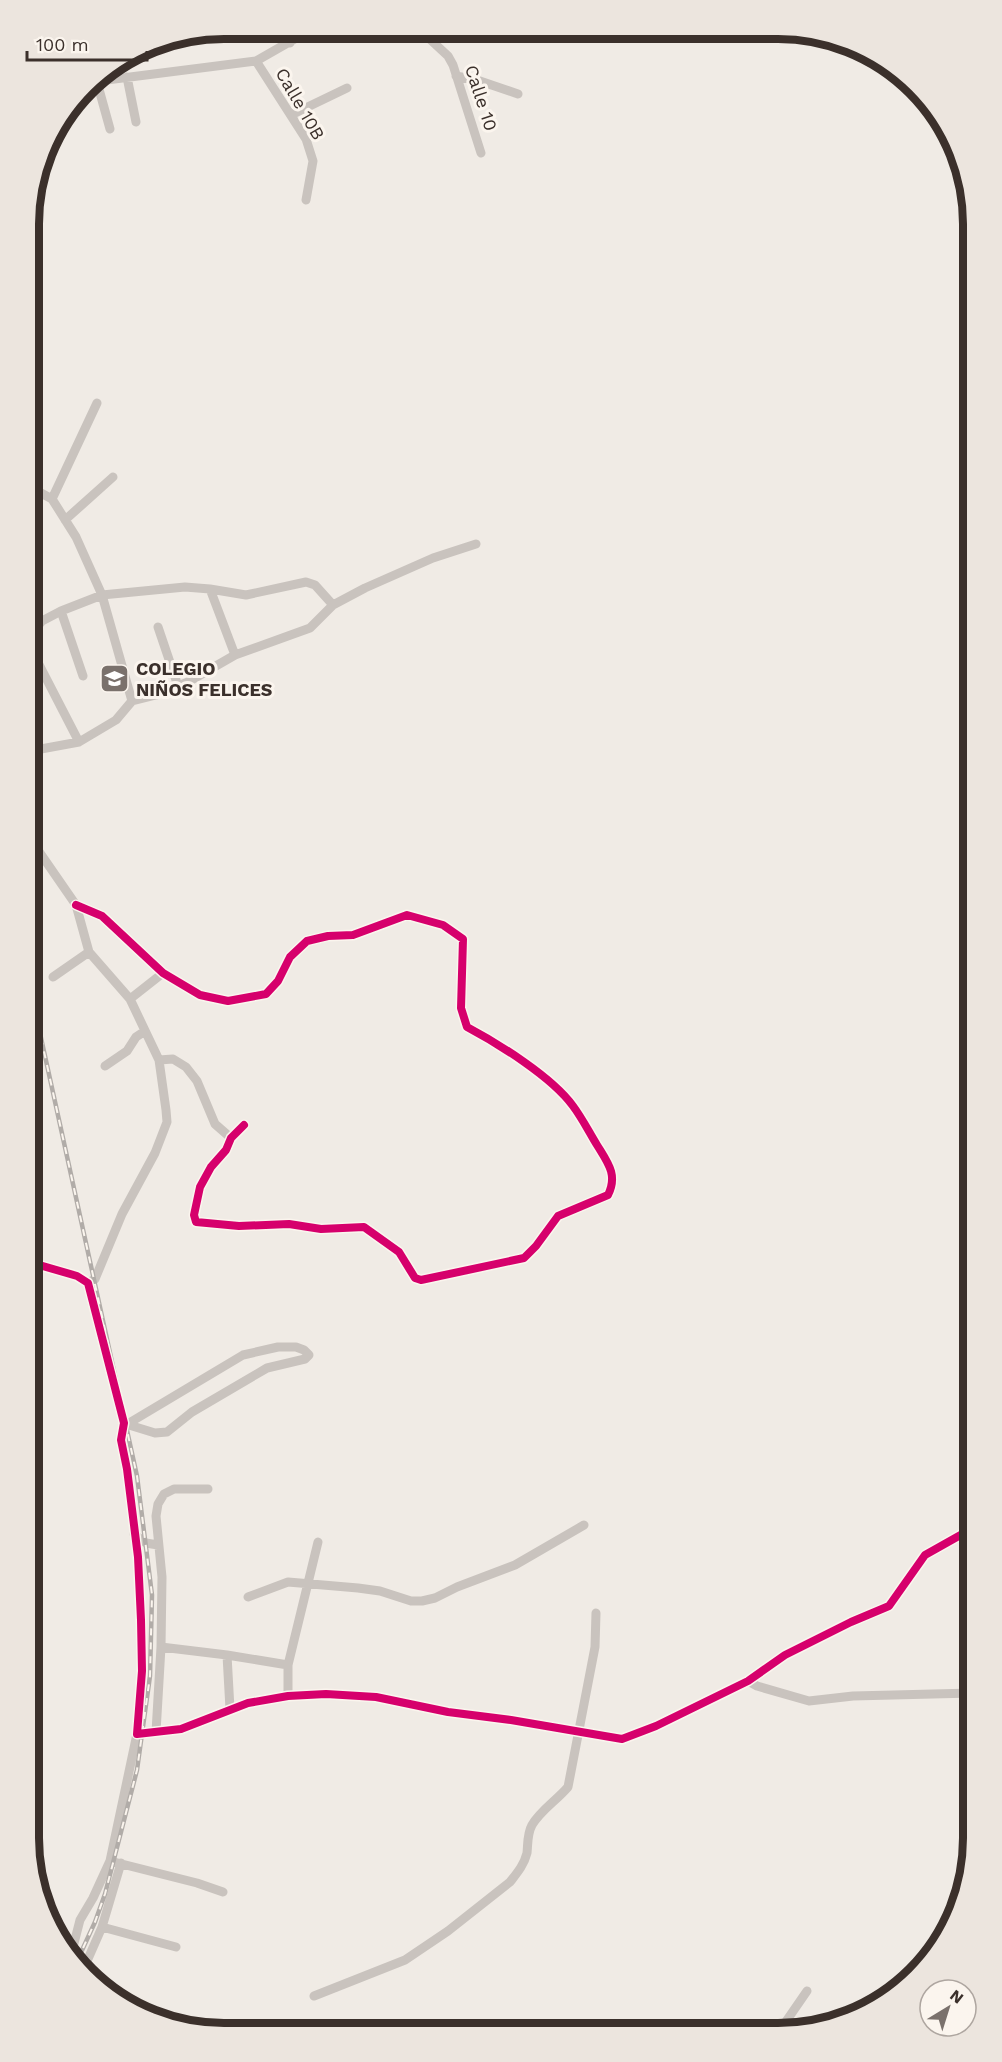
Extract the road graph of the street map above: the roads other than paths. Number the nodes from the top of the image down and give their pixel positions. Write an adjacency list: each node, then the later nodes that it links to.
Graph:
1 (288, 39): 4 (street)
2 (296, 39): 4 (street)
3 (430, 39): 6 (street, Calle 10)
4 (290, 43): 5 (street)
5 (256, 62): 7 (street); 12 (street, Calle 10B)
6 (456, 76): 11 (street); 15 (street, Calle 10)
7 (127, 77): 8 (street); 13 (street)
8 (109, 80)
9 (347, 88): 12 (street)
10 (97, 90): 14 (street)
11 (518, 94)
12 (291, 116): 16 (street, Calle 10B)
13 (136, 122)
14 (110, 129)
15 (482, 153)
16 (306, 200)
17 (97, 403): 20 (street)
18 (112, 477): 21 (street)
19 (39, 492): 20 (street)
20 (51, 499): 21 (street)
21 (65, 520): 24 (street)
22 (476, 544): 25 (street)
23 (210, 589): 24 (street); 25 (street); 29 (street)
24 (102, 595): 26 (street); 33 (street)
25 (333, 605): 29 (street)
26 (61, 611): 27 (street); 31 (street)
27 (39, 625)
28 (158, 627): 32 (street)
29 (235, 655): 32 (street)
30 (39, 665): 34 (street)
31 (83, 676)
32 (178, 686): 33 (street)
33 (132, 701): 34 (street)
34 (78, 742): 35 (street)
35 (39, 749)
36 (39, 850): 37 (street)
37 (76, 905): 38 (street); 39 (street)
38 (89, 952): 40 (street); 41 (street)
39 (163, 973): 41 (street); 46 (street)
40 (53, 977)
41 (130, 999): 42 (street)
42 (145, 1031): 43 (street); 44 (street)
43 (159, 1060): 46 (street); 48 (street)
44 (105, 1066)
45 (244, 1125): 46 (street)
46 (231, 1138)
47 (39, 1265): 48 (street)
48 (88, 1283): 49 (street)
49 (126, 1426): 49 (street); 52 (street)
50 (208, 1489): 55 (street)
51 (584, 1525): 56 (street)
52 (134, 1534): 55 (street); 68 (street)
53 (963, 1534): 62 (street)
54 (318, 1542): 56 (street)
55 (158, 1545): 59 (street)
56 (307, 1584): 57 (street); 61 (street)
57 (248, 1597)
58 (596, 1613): 67 (street)
59 (161, 1647): 60 (street); 66 (street)
60 (227, 1655): 61 (street); 65 (street)
61 (288, 1665): 64 (street)
62 (748, 1681): 63 (street); 67 (street)
63 (963, 1693)
64 (288, 1696): 65 (street); 67 (street)
65 (230, 1709): 66 (street)
66 (156, 1732): 68 (street)
67 (580, 1732): 77 (street)
68 (137, 1734): 69 (street)
69 (110, 1861): 70 (street); 73 (street)
70 (121, 1863): 71 (street); 72 (street)
71 (223, 1892)
72 (102, 1927): 74 (street); 75 (street)
73 (73, 1945)
74 (176, 1947)
75 (87, 1962)
76 (807, 1991): 78 (street)
77 (314, 1996)
78 (786, 2022)

